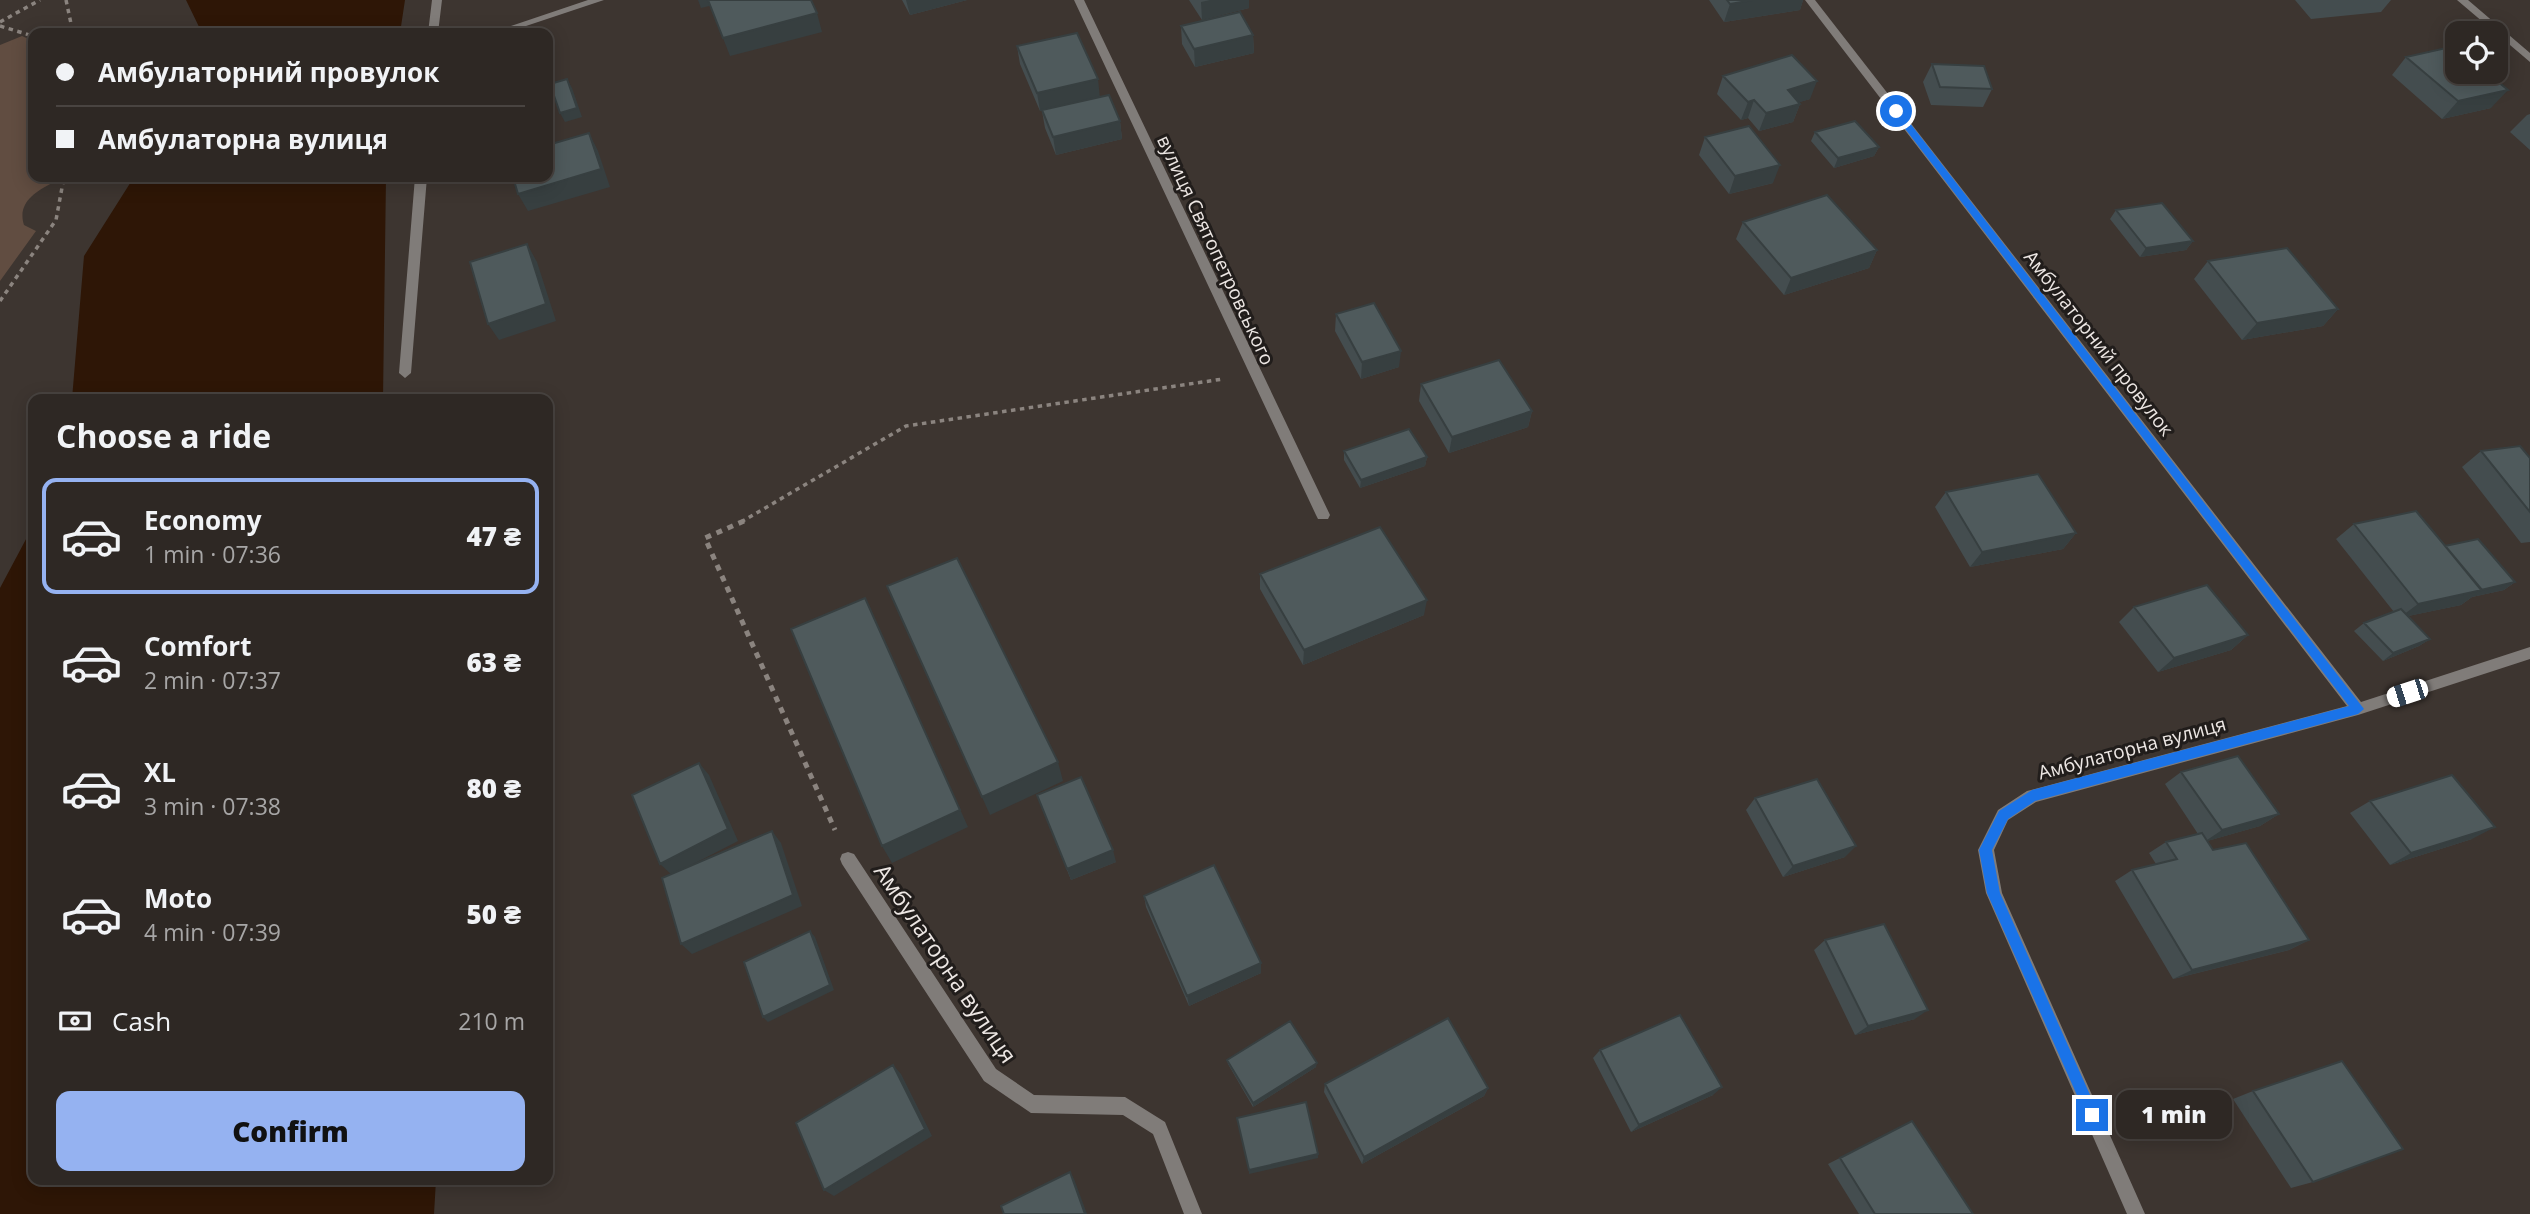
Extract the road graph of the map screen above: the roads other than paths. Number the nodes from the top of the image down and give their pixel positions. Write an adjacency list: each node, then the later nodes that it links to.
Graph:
1 (437, 0): 6 (street)
2 (599, 0): 7 (street)
3 (1079, 0): 11 (street, вулиця Святопетровського)
4 (1810, 0): 13 (street, Амбулаторний провулок)
5 (2462, 0): 8 (street)
6 (434, 28)
7 (511, 28)
8 (2530, 59)
9 (421, 182): 10 (street)
10 (405, 373)
11 (1323, 515)
12 (2530, 653): 13 (street, Амбулаторна вулиця)
13 (2358, 709): 16 (street, Амбулаторна вулиця)
14 (848, 859): 15 (street, Амбулаторна вулиця)
15 (1193, 1214)
16 (2136, 1214)

